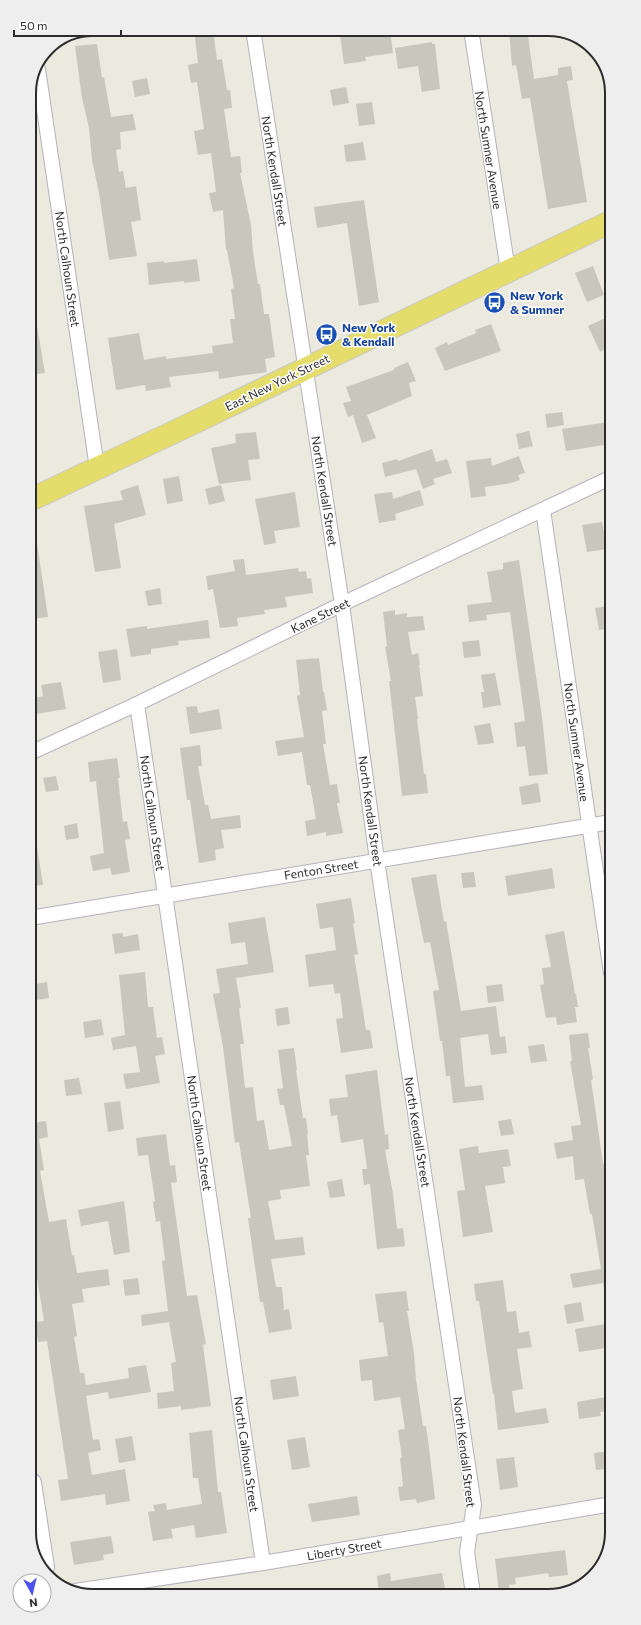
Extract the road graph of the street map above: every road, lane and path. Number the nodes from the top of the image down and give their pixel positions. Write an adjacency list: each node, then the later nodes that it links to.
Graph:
1 (255, 36): 6 (street, North Kendall Street)
2 (472, 36): 5 (street, North Sumner Avenue)
3 (39, 76): 7 (street, North Calhoun Street)
4 (605, 224): 5 (main road, East New York Street)
5 (508, 271): 6 (main road, East New York Street)
6 (305, 368): 7 (main road, East New York Street); 11 (street, North Kendall Street)
7 (97, 468): 9 (main road, East New York Street)
8 (605, 480): 10 (street, Kane Street)
9 (36, 497)
10 (543, 510): 11 (street, Kane Street); 15 (street, North Sumner Avenue)
11 (342, 604): 12 (street, Kane Street); 16 (street, North Kendall Street)
12 (137, 704): 13 (street, Kane Street); 17 (street, North Calhoun Street)
13 (36, 750)
14 (605, 823): 15 (street, Fenton Street)
15 (590, 826): 16 (street, Fenton Street); 19 (street, North Sumner Avenue)
16 (377, 860): 17 (street, Fenton Street); 22 (street, North Kendall Street)
17 (164, 895): 18 (street, Fenton Street); 24 (street, North Calhoun Street)
18 (36, 917)
19 (605, 931)
20 (605, 1505): 22 (street, Liberty Street)
21 (36, 1515): 23 (main road)
22 (470, 1528): 24 (street, Liberty Street); 26 (street, North Kendall Street)
23 (43, 1558)
24 (263, 1563): 25 (street, Liberty Street)
25 (89, 1589)
26 (472, 1589)

